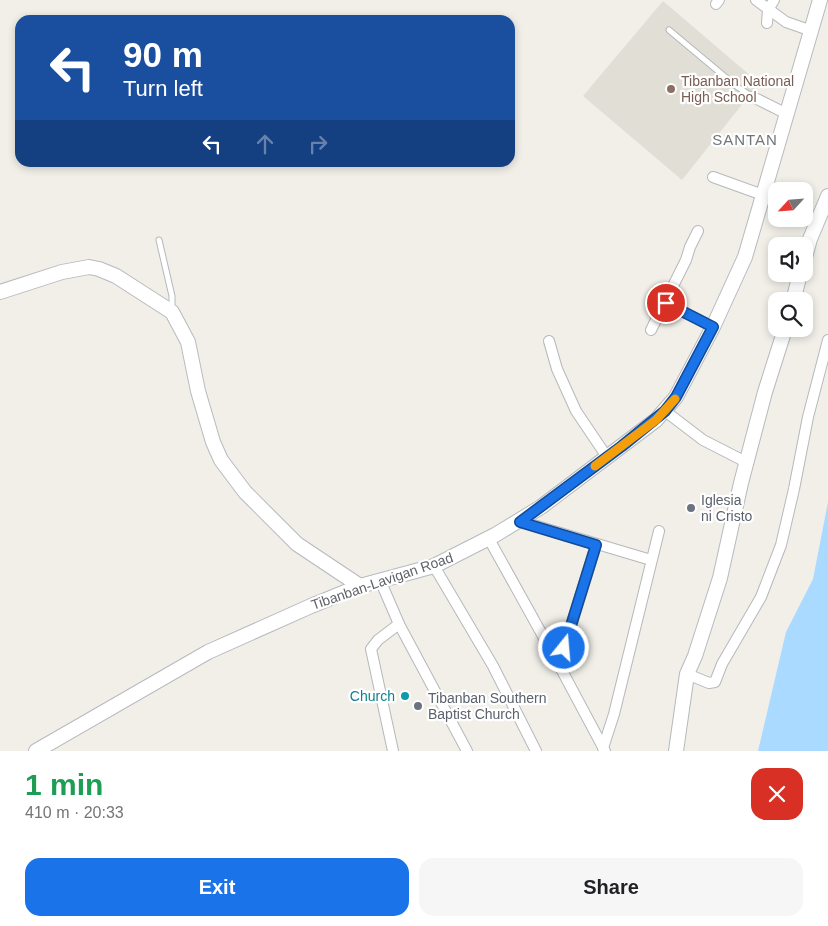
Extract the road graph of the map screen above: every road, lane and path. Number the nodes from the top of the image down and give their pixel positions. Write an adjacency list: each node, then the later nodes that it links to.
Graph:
1 (756, 0): 4 (street)
2 (774, 0): 4 (street)
3 (820, 0): 7 (main road, Tibanban-Lavigan Road)
4 (768, 10): 5 (street); 7 (street)
5 (767, 23)
6 (669, 30): 8 (lane)
7 (812, 31): 9 (main road, Tibanban-Lavigan Road)
8 (753, 97): 9 (street)
9 (787, 114): 11 (main road, Tibanban-Lavigan Road)
10 (713, 177): 11 (street)
11 (763, 195): 19 (main road, Tibanban-Lavigan Road)
12 (828, 196): 14 (main road)
13 (698, 231): 17 (street)
14 (811, 237)
15 (159, 240): 18 (lane)
16 (0, 292): 18 (main road)
17 (666, 303): 19 (street); 20 (street)
18 (172, 312): 34 (main road)
19 (713, 327): 24 (main road, Tibanban-Lavigan Road)
20 (651, 330)
21 (782, 337): 26 (main road)
22 (828, 340): 37 (street)
23 (549, 341): 25 (street)
24 (665, 411): 25 (main road, Tibanban-Lavigan Road); 26 (street)
25 (607, 457): 27 (main road, Tibanban-Lavigan Road)
26 (746, 462): 37 (main road)
27 (520, 522): 29 (main road, Tibanban-Lavigan Road); 30 (street)
28 (659, 531): 31 (street)
29 (489, 539): 32 (main road, Tibanban-Lavigan Road); 36 (street)
30 (596, 545): 31 (street); 36 (street)
31 (651, 560): 39 (street)
32 (434, 566): 33 (main road, Tibanban-Lavigan Road); 43 (street)
33 (380, 580): 34 (main road, Tibanban-Lavigan Road); 35 (street)
34 (360, 586): 38 (main road, Tibanban-Lavigan Road)
35 (399, 624): 41 (street); 42 (street)
36 (559, 666): 39 (street)
37 (687, 674): 44 (main road)
38 (52, 747): 40 (main road, Tibanban-Lavigan Road)
39 (604, 749)
40 (36, 751)
41 (394, 751)
42 (467, 751)
43 (536, 751)
44 (676, 751)

